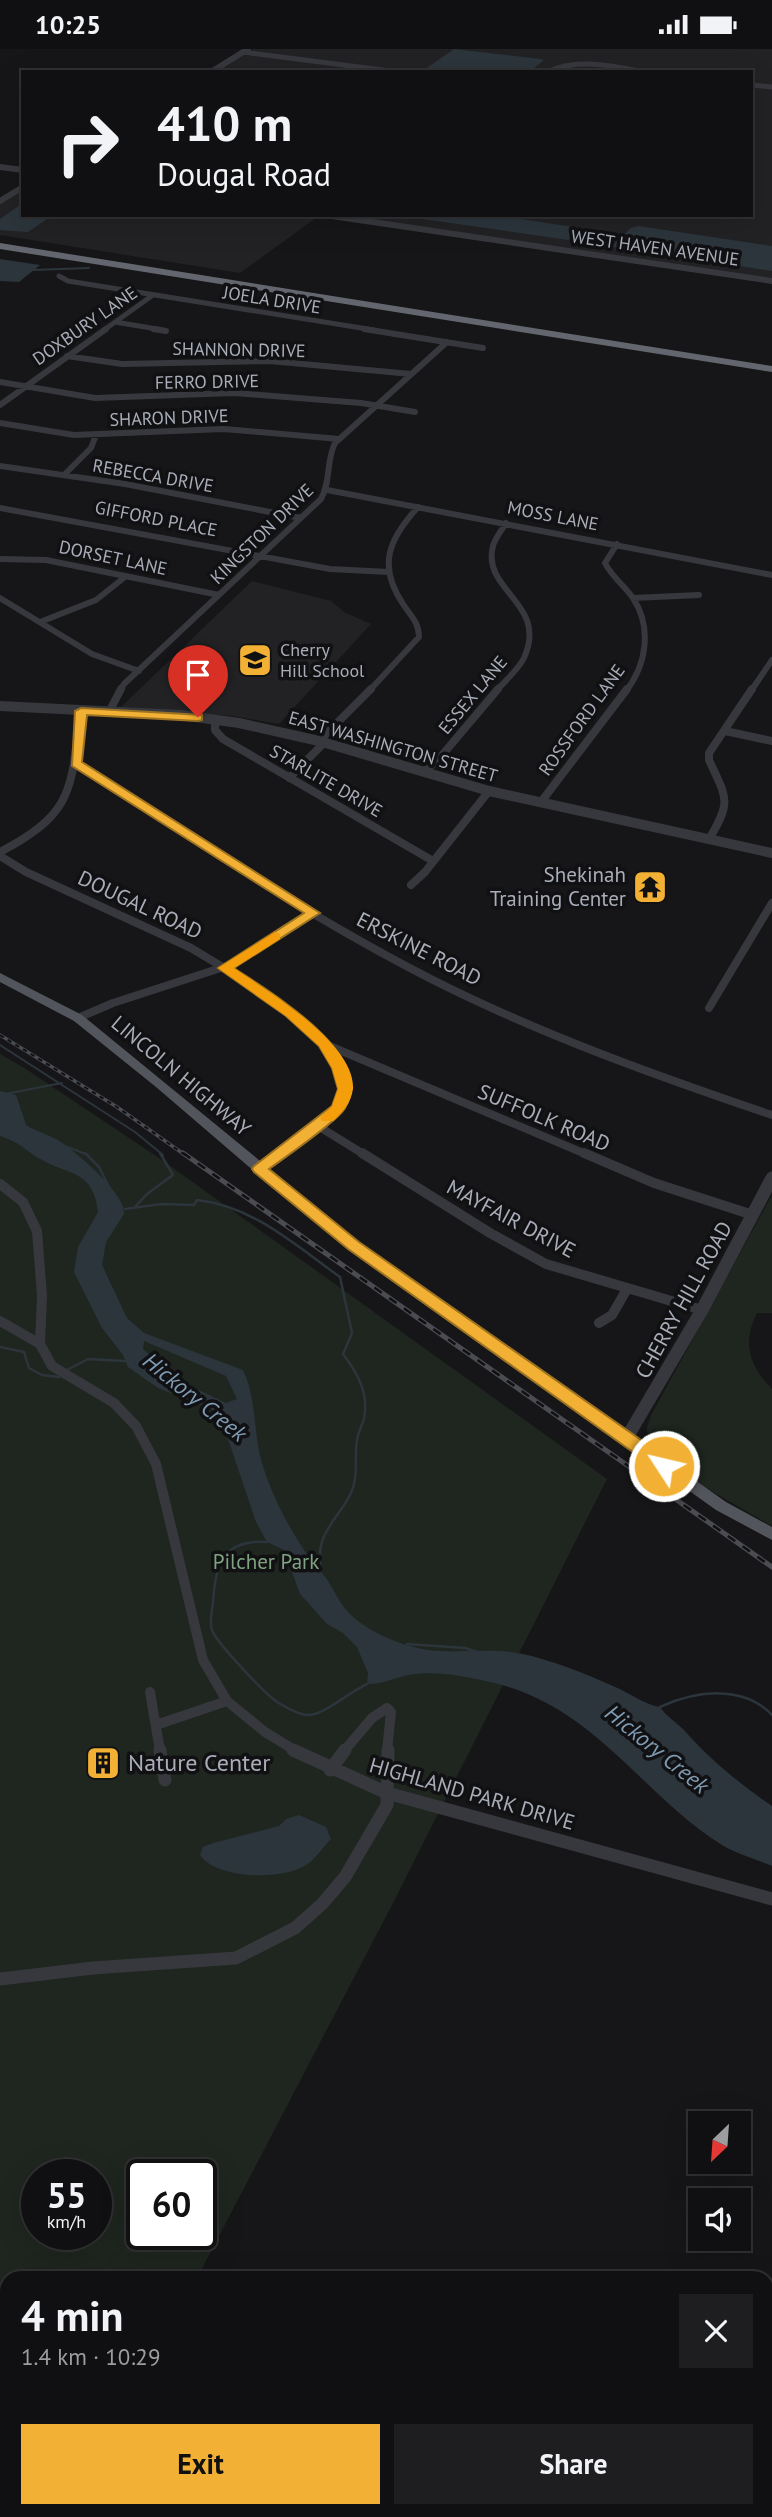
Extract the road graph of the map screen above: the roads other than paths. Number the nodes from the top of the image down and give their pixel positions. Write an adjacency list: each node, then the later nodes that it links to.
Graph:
1 (246, 50): 2 (street); 3 (street)
2 (214, 70)
3 (384, 70)
4 (551, 70): 5 (street)
5 (630, 70)
6 (753, 85): 7 (street)
7 (772, 87)
8 (0, 167): 9 (street)
9 (21, 170)
10 (21, 188): 11 (street)
11 (0, 201)
12 (339, 217): 15 (street, WEST HAVEN AVENUE)
13 (0, 245): 24 (highway)
14 (59, 275): 16 (street, JOELA DRIVE)
15 (772, 281)
16 (153, 295): 17 (street, DOXBURY LANE); 19 (street, JOELA DRIVE)
17 (115, 322): 18 (street); 22 (street, DOXBURY LANE)
18 (166, 331)
19 (447, 342): 21 (street, JOELA DRIVE); 25 (street, KINGSTON DRIVE)
20 (264, 348): 23 (street)
21 (482, 348)
22 (67, 356): 23 (street, SHANNON DRIVE); 27 (street, DOXBURY LANE)
23 (260, 361): 25 (street, SHANNON DRIVE)
24 (772, 368)
25 (411, 374): 29 (street, KINGSTON DRIVE)
26 (0, 382): 27 (street, FERRO DRIVE)
27 (25, 386): 28 (street, DOXBURY LANE); 29 (street, FERRO DRIVE)
28 (0, 405)
29 (377, 405): 30 (street, FERRO DRIVE); 33 (street, KINGSTON DRIVE)
30 (415, 412)
31 (0, 423): 32 (street, SHARON DRIVE)
32 (96, 435): 33 (street, SHARON DRIVE); 35 (street)
33 (339, 439): 36 (street, KINGSTON DRIVE)
34 (0, 466): 35 (street, REBECCA DRIVE)
35 (64, 475): 39 (street, REBECCA DRIVE)
36 (327, 490): 37 (street, MOSS LANE); 39 (street, KINGSTON DRIVE)
37 (418, 507): 40 (street, MOSS LANE); 44 (street)
38 (0, 508): 42 (street, GIFFORD PLACE)
39 (301, 518): 42 (street, KINGSTON DRIVE)
40 (506, 523): 41 (street, MOSS LANE); 62 (street, ESSEX LANE)
41 (617, 544): 45 (street, MOSS LANE); 50 (street, ROSSFORD LANE)
42 (262, 556): 44 (street, GIFFORD PLACE); 47 (street, KINGSTON DRIVE)
43 (0, 559): 46 (street, DORSET LANE)
44 (389, 572): 59 (street)
45 (772, 575)
46 (125, 577): 47 (street, DORSET LANE); 51 (street)
47 (219, 595): 53 (street, KINGSTON DRIVE)
48 (699, 595): 50 (street)
49 (0, 598): 51 (street)
50 (633, 598): 65 (street, ROSSFORD LANE)
51 (40, 622): 53 (street)
52 (772, 660): 58 (street)
53 (139, 671): 56 (street, KINGSTON DRIVE)
54 (0, 706): 55 (street, EAST WASHINGTON STREET)
55 (81, 711): 56 (street, EAST WASHINGTON STREET); 61 (street)
56 (109, 712): 57 (street, EAST WASHINGTON STREET)
57 (215, 719): 59 (street, EAST WASHINGTON STREET); 63 (street, STARLITE DRIVE)
58 (725, 731): 60 (street); 66 (street)
59 (322, 741): 62 (street, EAST WASHINGTON STREET); 63 (street)
60 (772, 741)
61 (76, 763): 68 (street); 72 (street, ERSKINE ROAD)
62 (424, 771): 64 (street, EAST WASHINGTON STREET)
63 (289, 778): 69 (street, STARLITE DRIVE)
64 (489, 791): 65 (street, EAST WASHINGTON STREET); 69 (street)
65 (541, 802): 66 (street, EAST WASHINGTON STREET)
66 (709, 839): 67 (street, EAST WASHINGTON STREET)
67 (772, 853)
68 (0, 854): 73 (street, DOUGAL ROAD)
69 (433, 861): 70 (street)
70 (411, 885)
71 (772, 903): 75 (street)
72 (313, 913): 73 (street); 78 (street, ERSKINE ROAD)
73 (225, 968): 76 (street); 77 (street, DOUGAL ROAD)
74 (0, 977): 76 (main road, LINCOLN HIGHWAY)
75 (709, 1008)
76 (78, 1018): 80 (main road, LINCOLN HIGHWAY)
77 (324, 1043): 79 (street, DOUGAL ROAD); 83 (street, SUFFOLK ROAD)
78 (772, 1115)
79 (318, 1126): 80 (street, DOUGAL ROAD); 84 (street, MAYFAIR DRIVE)
80 (260, 1169): 89 (main road, LINCOLN HIGHWAY)
81 (772, 1178): 83 (street, CHERRY HILL ROAD)
82 (0, 1184): 88 (street)
83 (753, 1215): 85 (street, CHERRY HILL ROAD)
84 (627, 1289): 85 (street, MAYFAIR DRIVE); 87 (street)
85 (702, 1310): 89 (street, CHERRY HILL ROAD)
86 (0, 1321): 88 (street)
87 (599, 1323)
88 (40, 1344): 92 (street, HIGHLAND PARK DRIVE)
89 (626, 1439): 90 (main road, LINCOLN HIGHWAY)
90 (772, 1534)
91 (150, 1692): 93 (street)
92 (227, 1701): 93 (street); 94 (street, HIGHLAND PARK DRIVE)
93 (156, 1725): 95 (street)
94 (330, 1770): 96 (street, HIGHLAND PARK DRIVE); 96 (street)
95 (165, 1780)
96 (387, 1793): 97 (street, HIGHLAND PARK DRIVE); 98 (street)
97 (772, 1899)
98 (0, 1979)

